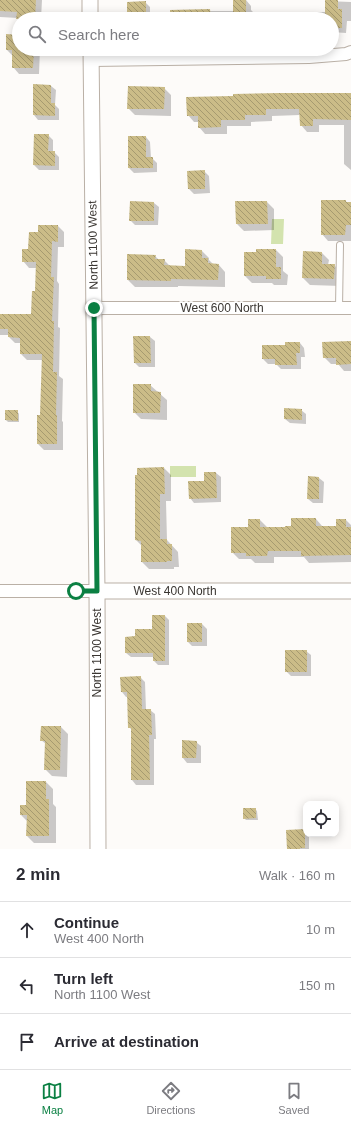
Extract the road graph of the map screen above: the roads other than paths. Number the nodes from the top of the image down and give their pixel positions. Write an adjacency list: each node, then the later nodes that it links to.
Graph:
1 (90, 0): 2 (street)
2 (90, 12)
3 (351, 52): 4 (street)
4 (339, 55)
5 (91, 56): 9 (street, North 1100 West)
6 (236, 56): 7 (street)
7 (321, 56)
8 (340, 245): 10 (lane)
9 (94, 308): 10 (street, West 600 North); 12 (street, North 1100 West)
10 (345, 308)
11 (0, 591): 12 (street, West 400 North)
12 (97, 591): 13 (street, West 400 North); 14 (street, North 1100 West)
13 (351, 591)
14 (98, 849)

